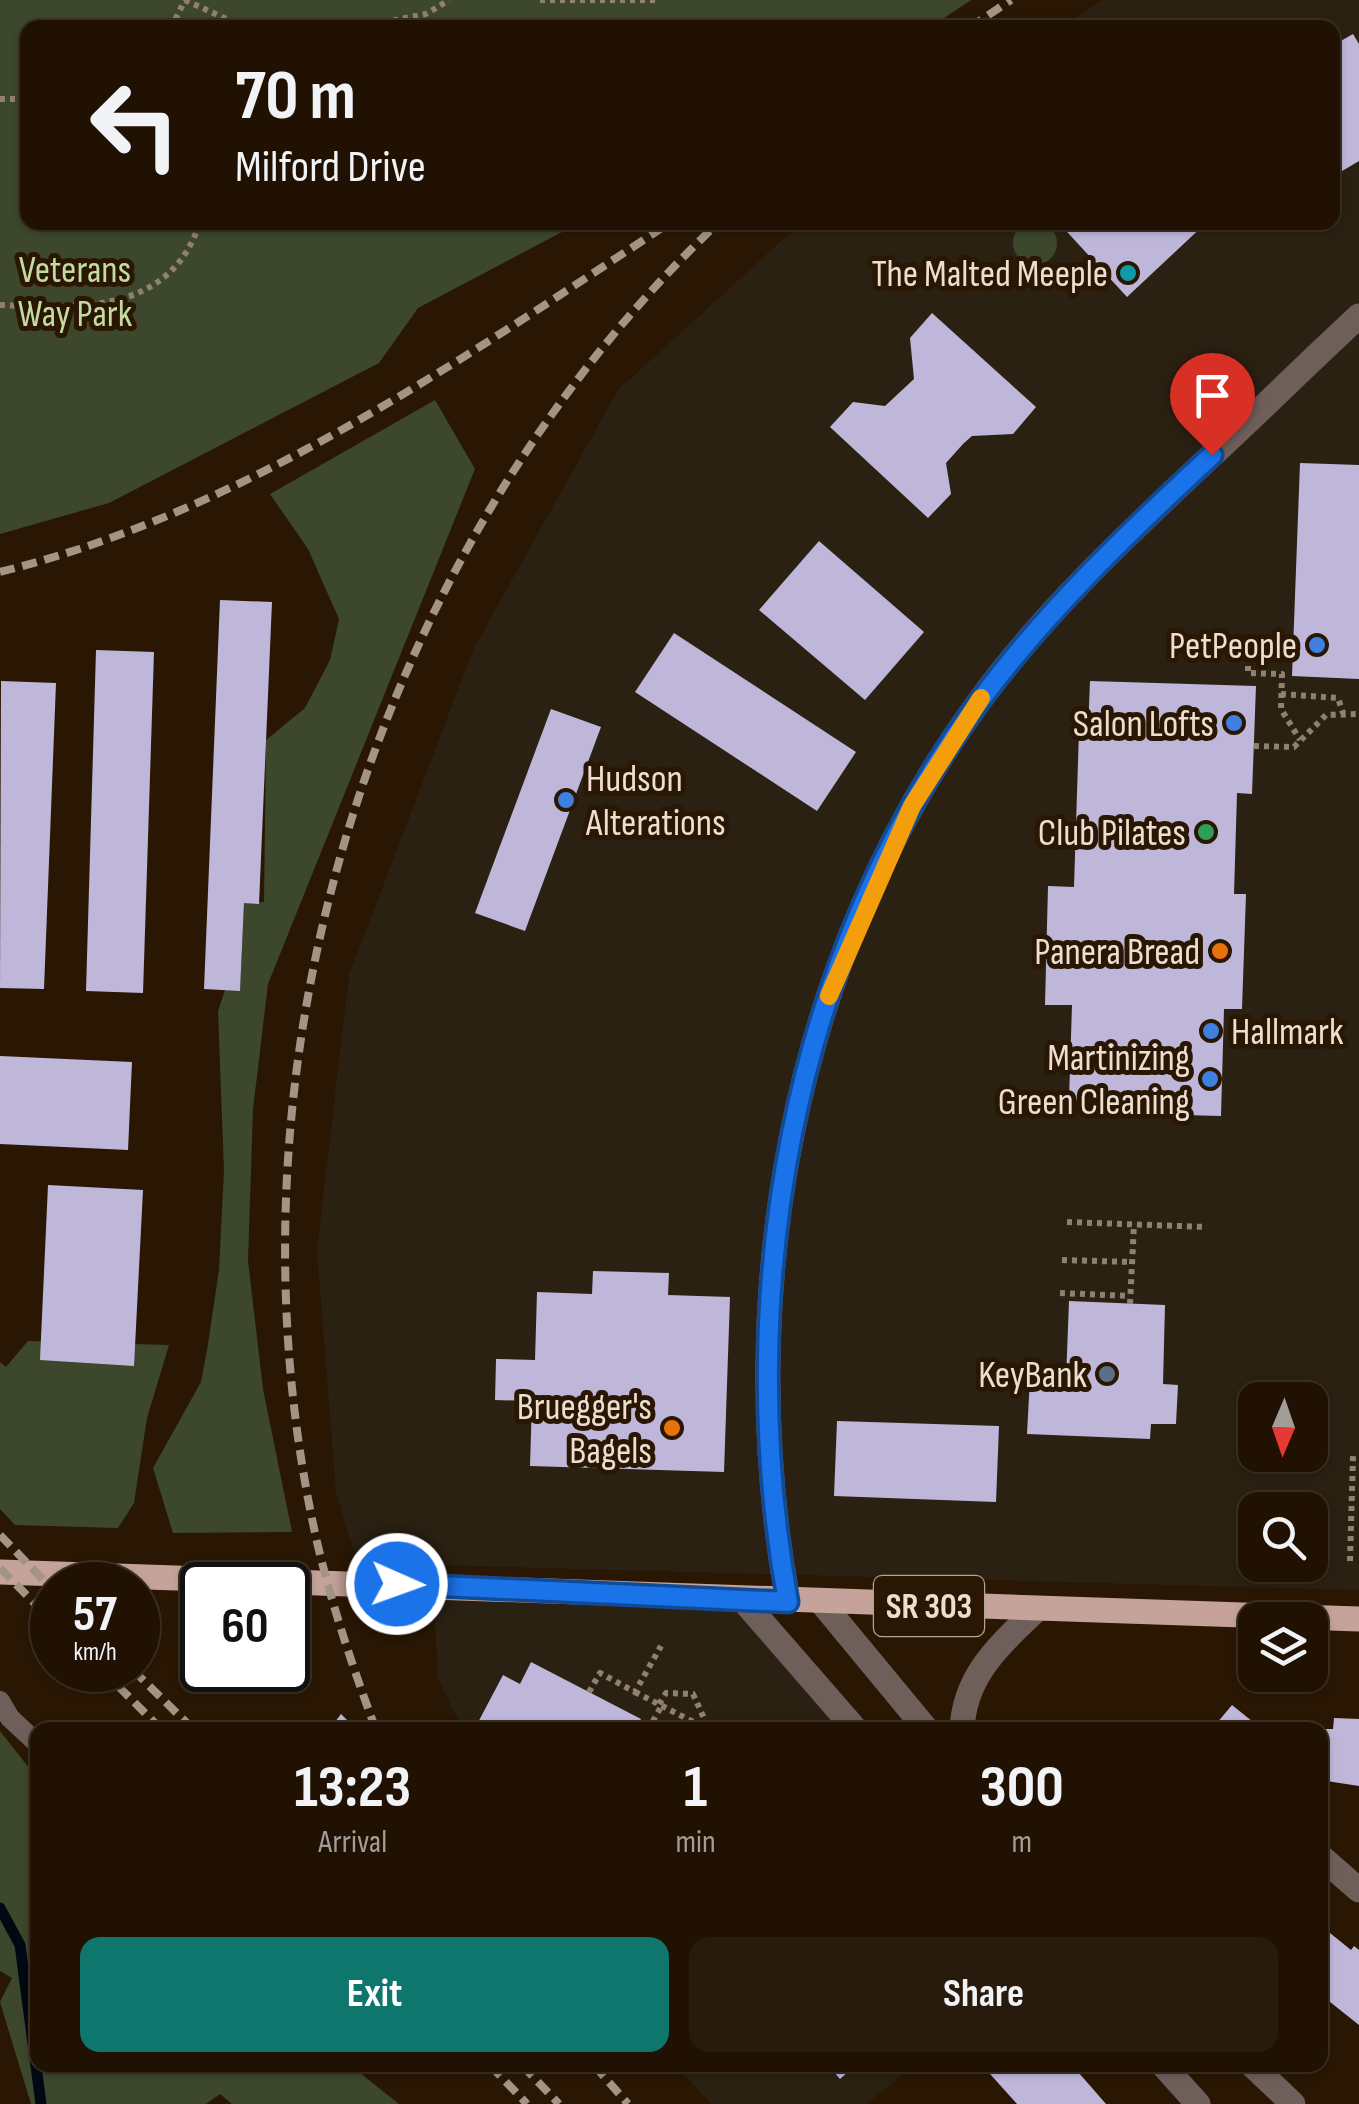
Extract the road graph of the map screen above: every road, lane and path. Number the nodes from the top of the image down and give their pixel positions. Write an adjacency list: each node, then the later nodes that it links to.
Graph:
1 (185, 0): 5 (path)
2 (540, 0): 3 (path)
3 (656, 0)
4 (446, 1): 6 (path)
5 (229, 20)
6 (395, 20)
7 (197, 230): 8 (path)
8 (0, 305)
9 (1359, 316): 26 (street)
10 (1248, 646): 11 (path)
11 (1281, 694): 12 (path); 14 (path)
12 (1343, 713): 13 (path); 14 (path)
13 (1359, 714)
14 (1300, 740): 15 (path)
15 (1254, 746)
16 (1067, 1222): 17 (path)
17 (1134, 1224): 18 (path); 20 (path)
18 (1207, 1226)
19 (1062, 1260): 20 (path)
20 (1132, 1262): 21 (path)
21 (1060, 1293)
22 (1353, 1456): 23 (path)
23 (1350, 1561)
24 (0, 1572): 25 (main road, SR 303)
25 (742, 1599): 26 (main road, SR 303); 38 (street)
26 (788, 1602): 27 (main road, SR 303)
27 (822, 1602): 28 (main road, SR 303); 39 (street)
28 (1037, 1609): 29 (main road, SR 303); 40 (street)
29 (1359, 1619)
30 (661, 1646): 32 (path)
31 (589, 1692): 32 (path)
32 (635, 1692): 34 (path)
33 (0, 1701): 41 (lane)
34 (661, 1705): 35 (path); 36 (path); 37 (path)
35 (652, 1722)
36 (694, 1722)
37 (705, 1722)
38 (849, 1722)
39 (920, 1722)
40 (962, 1722)
41 (30, 1737)
42 (1328, 1863): 43 (street)
43 (1359, 1890)
44 (1169, 2072): 46 (street)
45 (1259, 2072): 47 (street)
46 (1198, 2104)
47 (1293, 2104)

